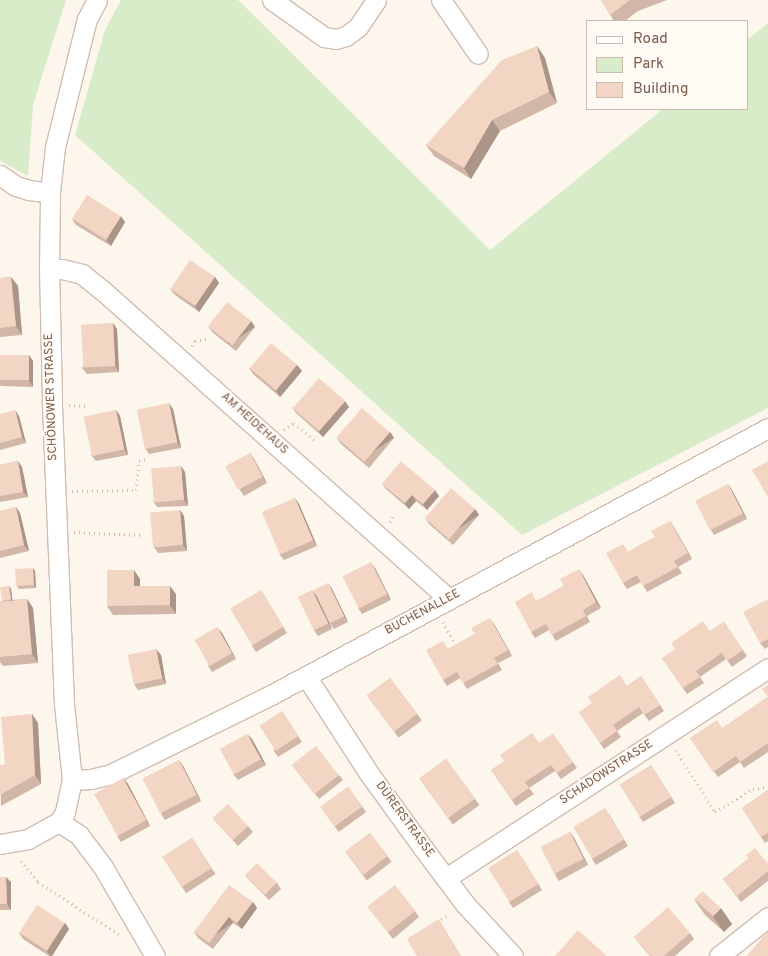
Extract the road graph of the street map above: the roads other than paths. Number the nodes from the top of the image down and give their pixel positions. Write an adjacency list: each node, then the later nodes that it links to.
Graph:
1 (97, 0): 7 (street, SCHÖNOWER STRASSE)
2 (272, 0): 3 (street)
3 (376, 0)
4 (442, 0): 5 (street)
5 (478, 54)
6 (0, 175): 7 (street)
7 (50, 193): 8 (street, SCHÖNOWER STRASSE)
8 (49, 269): 10 (street, AM HEIDEHAUS); 13 (street, SCHÖNOWER STRASSE)
9 (768, 428): 10 (street, BUCHENALLEE)
10 (449, 599): 12 (street, BUCHENALLEE)
11 (768, 668): 16 (street, SCHADOWSTRASSE)
12 (306, 676): 13 (street, BUCHENALLEE); 16 (street, DÜRERSTRASSE)
13 (72, 780): 14 (street, SCHÖNOWER STRASSE)
14 (59, 822): 15 (street); 18 (street)
15 (2, 844)
16 (446, 878): 19 (street, DÜRERSTRASSE)
17 (768, 917): 20 (street)
18 (154, 956)
19 (513, 956)
20 (720, 956)

